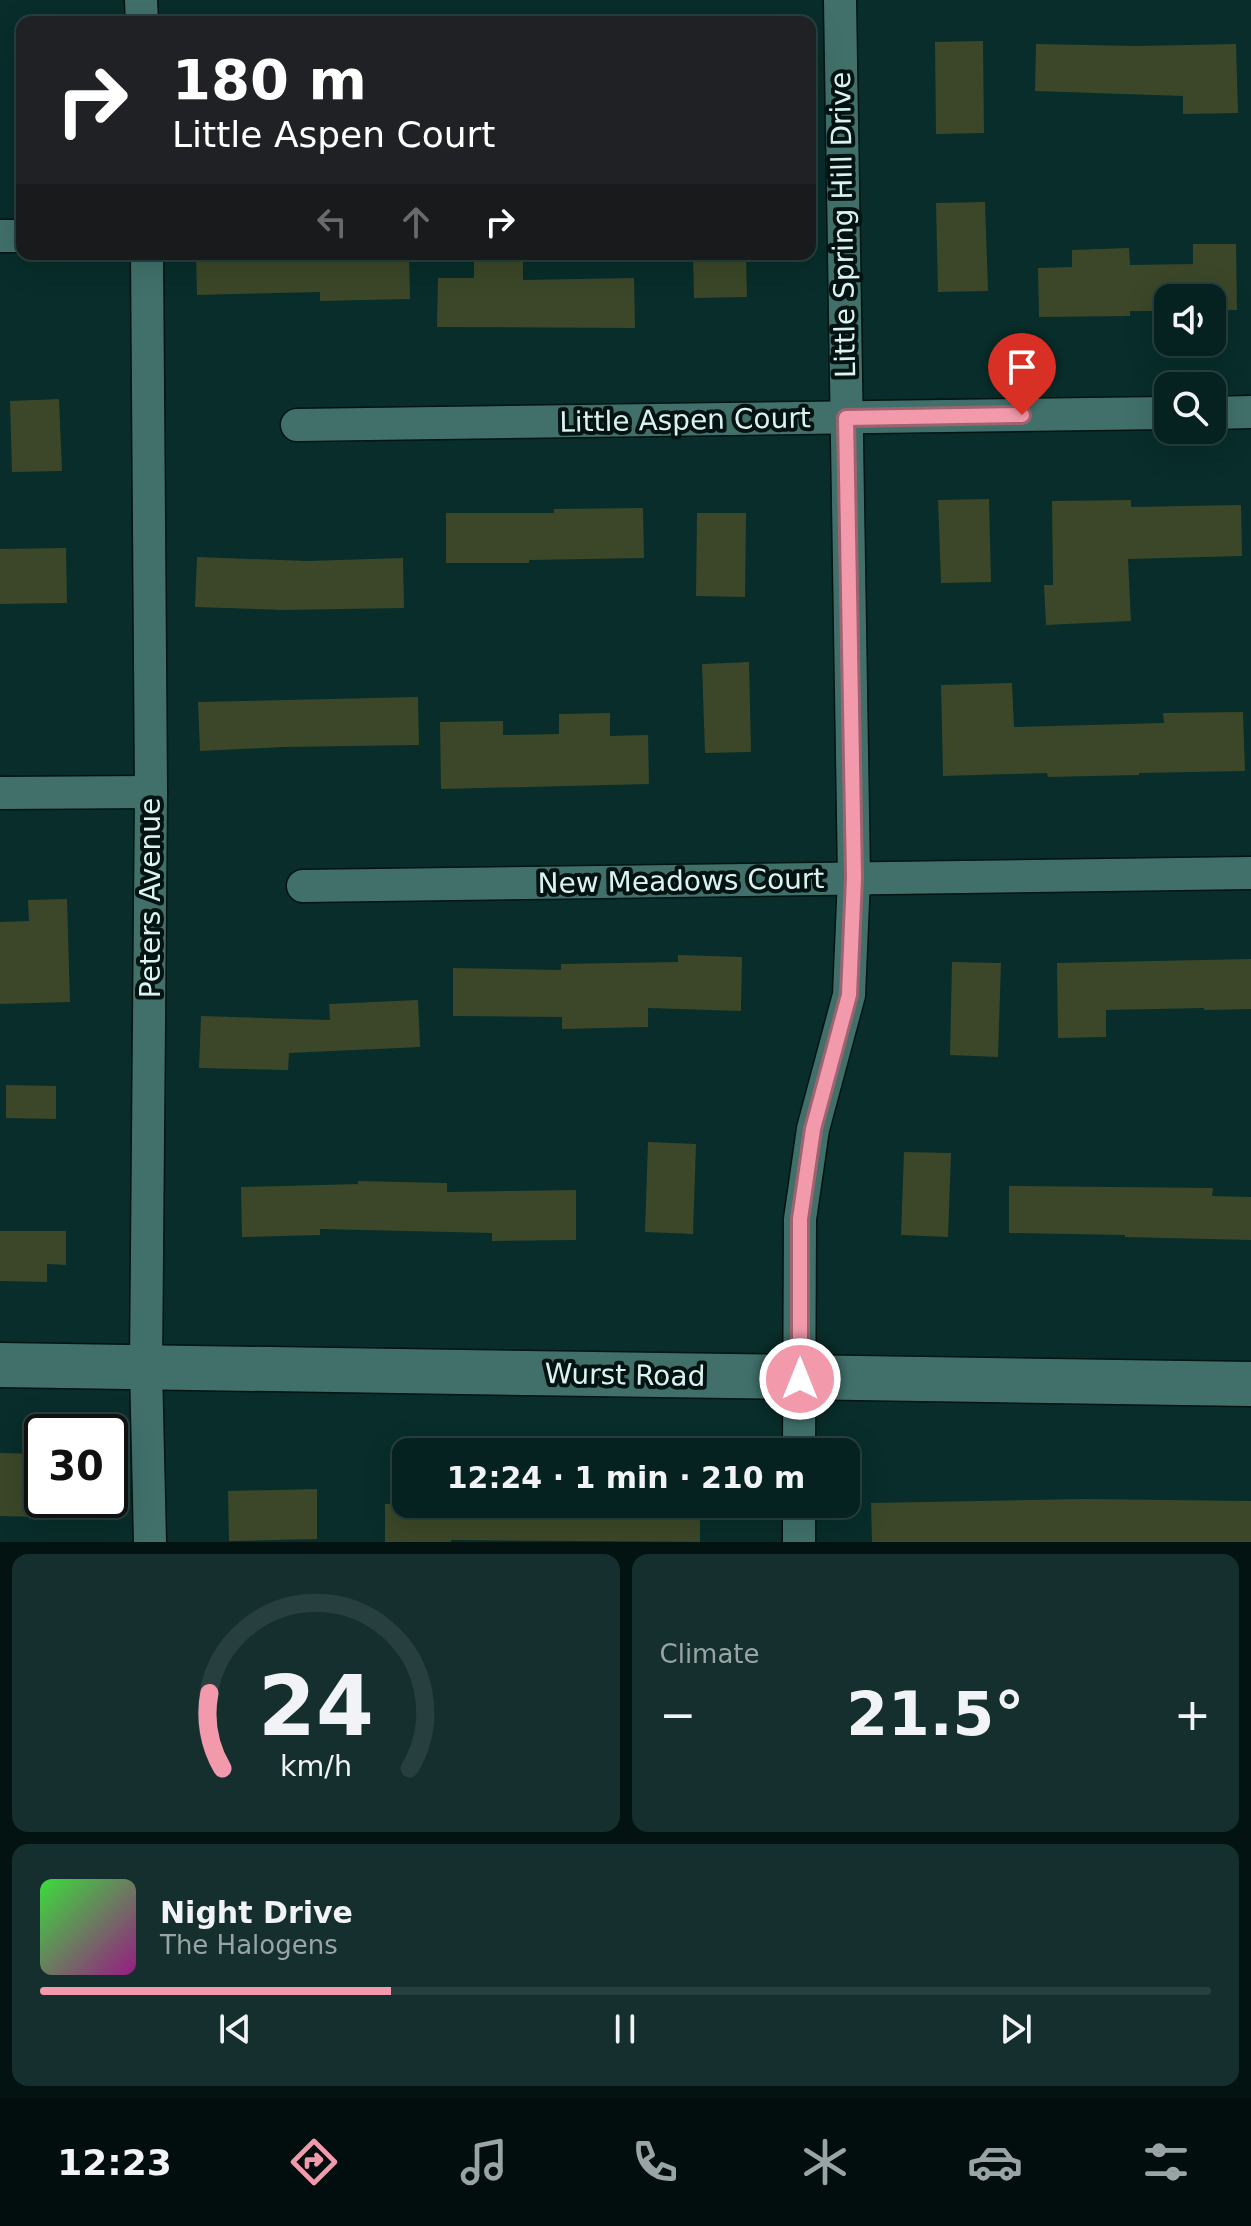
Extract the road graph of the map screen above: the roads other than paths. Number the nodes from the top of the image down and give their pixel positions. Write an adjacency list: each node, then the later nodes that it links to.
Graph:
1 (840, 0): 6 (street, Little Spring Hill Drive)
2 (147, 260): 8 (street, Peters Avenue)
3 (1251, 412): 5 (street)
4 (1154, 413): 6 (street, Little Aspen Court)
5 (1226, 413)
6 (846, 418): 7 (street, Little Aspen Court); 11 (street, Little Spring Hill Drive)
7 (297, 425)
8 (151, 792): 9 (street); 14 (street, Peters Avenue)
9 (0, 793)
10 (1251, 873): 11 (street, New Meadows Court)
11 (854, 878): 12 (street, New Meadows Court); 15 (street, Little Spring Hill Drive)
12 (303, 886)
13 (0, 1365): 14 (street, Wurst Road)
14 (146, 1367): 15 (street, Wurst Road); 19 (street, Peters Avenue)
15 (800, 1379): 16 (street, Wurst Road); 17 (street, Little Spring Hill Drive)
16 (1251, 1384)
17 (799, 1438)
18 (799, 1518): 20 (street)
19 (150, 1542)
20 (799, 1542)

